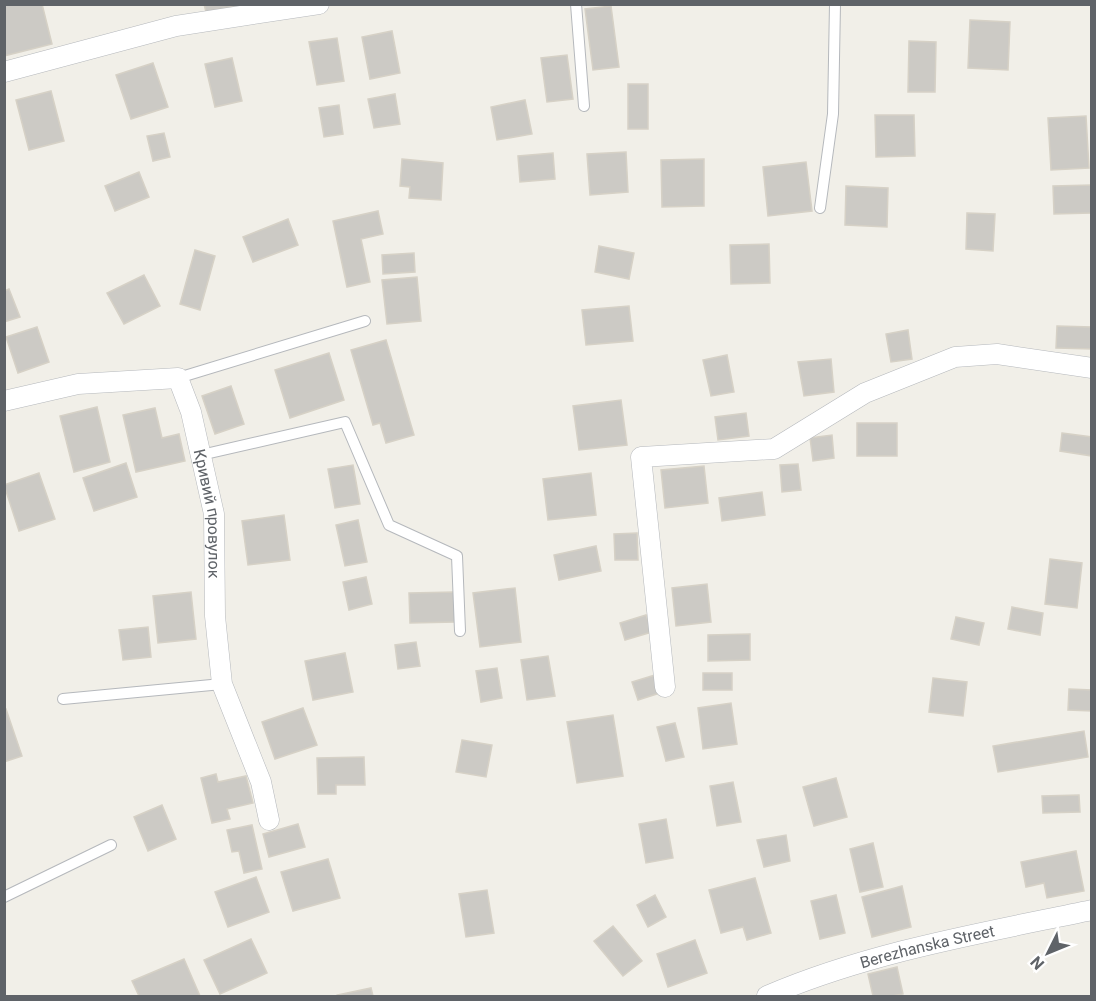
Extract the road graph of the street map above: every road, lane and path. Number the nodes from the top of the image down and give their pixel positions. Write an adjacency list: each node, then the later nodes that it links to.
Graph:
1 (319, 4): 4 (street)
2 (576, 4): 5 (lane)
3 (835, 4): 6 (lane)
4 (4, 72)
5 (584, 106)
6 (820, 208)
7 (365, 321): 9 (lane)
8 (1092, 368): 14 (street)
9 (178, 378): 10 (street); 11 (street, Кривий провулок)
10 (4, 401)
11 (201, 455): 12 (lane); 13 (street, Кривий провулок)
12 (460, 631)
13 (222, 684): 15 (lane); 16 (street, Кривий провулок)
14 (666, 687)
15 (63, 699)
16 (269, 820)
17 (111, 845): 18 (lane)
18 (4, 897)
19 (1092, 910): 20 (street, Berezhanska Street)
20 (767, 996)

